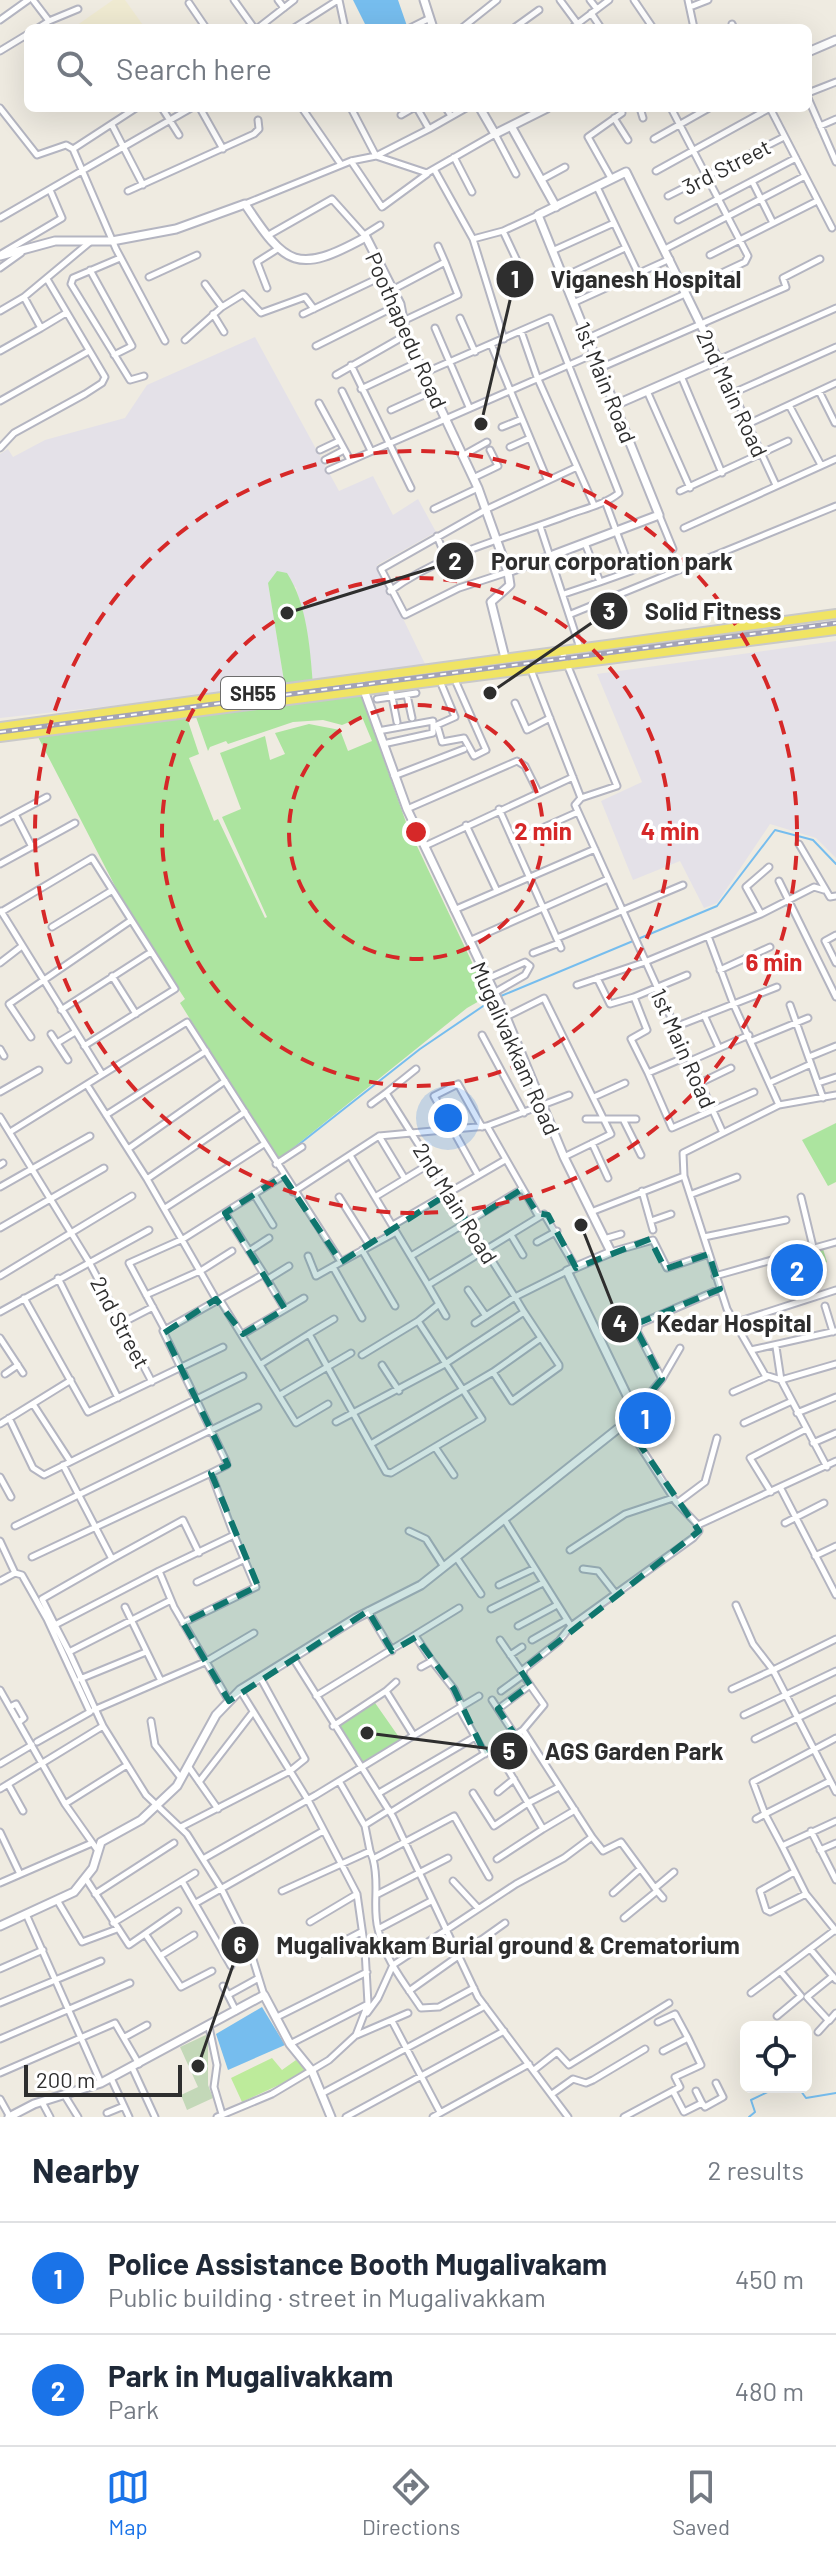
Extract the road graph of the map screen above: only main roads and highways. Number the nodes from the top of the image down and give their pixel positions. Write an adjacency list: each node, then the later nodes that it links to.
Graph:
1 (836, 614): 3 (main road, SH55)
2 (836, 630): 4 (main road, SH55)
3 (483, 662): 4 (main road); 5 (main road, SH55)
4 (485, 675): 6 (main road, SH55)
5 (199, 699): 6 (main road); 7 (main road, SH55)
6 (201, 712): 8 (main road, SH55)
7 (0, 727)
8 (0, 737)

